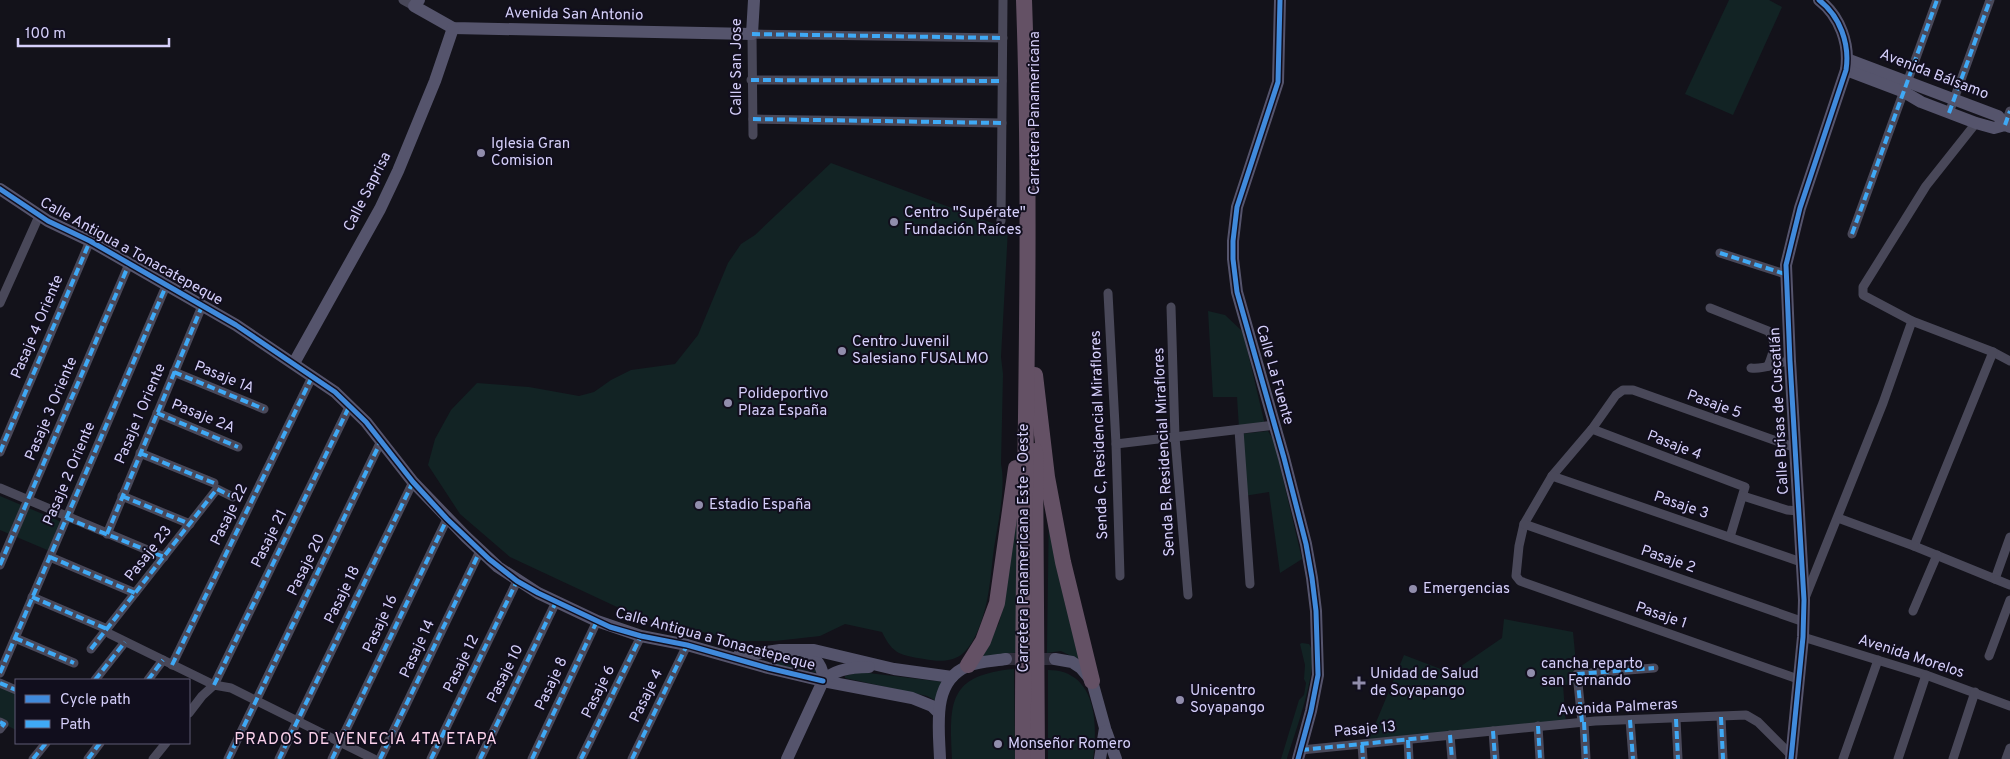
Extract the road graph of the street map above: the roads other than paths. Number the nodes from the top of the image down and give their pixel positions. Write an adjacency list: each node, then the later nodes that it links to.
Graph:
1 (754, 0): 11 (street, Calle San Jose)
2 (1003, 0): 12 (street)
3 (1024, 0): 40 (highway, Carretera Panamericana)
4 (1034, 0): 48 (highway, Carretera Panamericana)
5 (1280, 0): 53 (street, Calle La Fuente)
6 (1819, 0): 13 (street)
7 (1937, 0): 16 (street)
8 (1990, 0): 17 (street)
9 (412, 2): 10 (street, Avenida San Antonio)
10 (453, 28): 11 (street, Avenida San Antonio); 44 (street, Calle Saprisa)
11 (752, 34): 12 (street); 14 (street, Calle San Jose)
12 (1002, 38): 15 (street)
13 (1846, 64): 16 (street, Avenida Bálsamo); 32 (street, Calle Brisas de Cuscatlán)
14 (751, 80): 15 (street); 20 (street, Calle San Jose)
15 (1002, 82): 21 (street)
16 (1906, 87): 17 (street, Avenida Bálsamo); 19 (street, Avenida Bálsamo); 28 (street)
17 (1954, 100): 19 (street); 23 (street, Avenida Bálsamo)
18 (2010, 112): 23 (street)
19 (1949, 113): 22 (street, Avenida Bálsamo)
20 (752, 119): 21 (street); 24 (street, Calle San Jose)
21 (1002, 123): 27 (street)
22 (1976, 123): 23 (street, Avenida Bálsamo); 39 (street)
23 (2008, 126)
24 (753, 135)
25 (0, 189): 26 (street, Calle Antigua a Tonacatepeque)
26 (39, 216): 29 (street, Calle Antigua a Tonacatepeque); 35 (street)
27 (1001, 221)
28 (1852, 234)
29 (90, 241): 31 (street, Calle Antigua a Tonacatepeque); 61 (street, Pasaje 4 Oriente)
30 (1720, 253): 32 (street)
31 (129, 264): 33 (street, Calle Antigua a Tonacatepeque); 70 (street, Pasaje 3 Oriente)
32 (1785, 274): 42 (street, Calle Brisas de Cuscatlán)
33 (166, 286): 36 (street, Calle Antigua a Tonacatepeque); 72 (street, Pasaje 2 Oriente)
34 (1108, 292): 58 (street, Senda C, Residencial Miraflores)
35 (0, 303)
36 (202, 306): 44 (street, Calle Antigua a Tonacatepeque); 47 (street, Pasaje 1 Oriente)
37 (1171, 307): 56 (street, Senda B, Residencial Miraflores)
38 (1710, 308): 45 (street)
39 (1912, 321): 41 (street); 74 (street)
40 (1026, 336): 117 (highway); 172 (highway, Carretera Panamericana Este - Oeste)
41 (1993, 352): 43 (street); 80 (street)
42 (1790, 361): 45 (street); 60 (street, Calle Brisas de Cuscatlán)
43 (2010, 361)
44 (294, 363): 49 (street, Calle Antigua a Tonacatepeque)
45 (1768, 366): 46 (street)
46 (1751, 368)
47 (174, 372): 51 (street, Pasaje 1A); 52 (street, Pasaje 1 Oriente)
48 (1035, 375): 127 (highway); 173 (highway, Carretera Panamericana Este - Oeste)
49 (312, 377): 50 (street, Calle Antigua a Tonacatepeque); 116 (street, Pasaje 22)
50 (350, 405): 57 (street, Calle Antigua a Tonacatepeque); 129 (street, Pasaje 21)
51 (264, 409)
52 (157, 414): 59 (street, Pasaje 2A); 62 (street, Pasaje 1 Oriente)
53 (1275, 425): 54 (street); 155 (street, Calle La Fuente)
54 (1239, 430): 56 (street); 90 (street)
55 (1592, 430): 60 (street, Pasaje 5); 63 (street); 67 (street, Pasaje 4)
56 (1175, 437): 58 (street); 93 (street, Senda B, Residencial Miraflores)
57 (381, 441): 64 (street, Calle Antigua a Tonacatepeque); 132 (street, Pasaje 20)
58 (1116, 444): 87 (street, Senda C, Residencial Miraflores)
59 (238, 447)
60 (1796, 448): 71 (street, Calle Brisas de Cuscatlán)
61 (0, 452)
62 (140, 453): 65 (street); 68 (street, Pasaje 1 Oriente)
63 (1552, 476): 76 (street); 78 (street, Pasaje 3)
64 (413, 482): 73 (street, Calle Antigua a Tonacatepeque); 139 (street, Pasaje 18)
65 (214, 483)
66 (0, 488): 70 (street)
67 (1744, 492): 71 (street, Pasaje 4); 78 (street)
68 (122, 496): 75 (street); 77 (street, Pasaje 1 Oriente)
69 (233, 497): 75 (street, Pasaje 23)
70 (28, 500): 72 (street); 86 (street, Pasaje 3 Oriente)
71 (1798, 511): 85 (street, Calle Brisas de Cuscatlán)
72 (66, 518): 77 (street); 83 (street, Pasaje 2 Oriente)
73 (447, 518): 81 (street, Calle Antigua a Tonacatepeque); 149 (street, Pasaje 16)
74 (1838, 518): 80 (street); 95 (street)
75 (190, 524): 84 (street, Pasaje 23)
76 (1524, 524): 100 (street, Pasaje 2); 125 (street, Pasaje 1)
77 (107, 534): 84 (street)
78 (1730, 537): 85 (street, Pasaje 3)
79 (2010, 537): 88 (street)
80 (1914, 546): 82 (street)
81 (480, 551): 89 (street, Calle Antigua a Tonacatepeque); 164 (street, Pasaje 14)
82 (1936, 555): 88 (street); 98 (street)
83 (50, 557): 92 (street); 94 (street, Pasaje 2 Oriente)
84 (164, 557): 92 (street, Pasaje 23)
85 (1801, 562): 95 (street, Calle Brisas de Cuscatlán)
86 (0, 565)
87 (1120, 576)
88 (1994, 579): 91 (street)
89 (517, 581): 97 (street, Calle Antigua a Tonacatepeque); 165 (street, Pasaje 12)
90 (1250, 584)
91 (2010, 585)
92 (135, 593): 101 (street, Pasaje 23)
93 (1188, 595)
94 (32, 597): 101 (street); 104 (street, Pasaje 2 Oriente)
95 (1804, 600): 100 (street, Calle Brisas de Cuscatlán)
96 (2010, 600): 110 (street)
97 (556, 602): 99 (street, Calle Antigua a Tonacatepeque); 166 (street, Pasaje 10)
98 (1913, 611)
99 (597, 621): 102 (street, Calle Antigua a Tonacatepeque); 167 (street, Pasaje 8)
100 (1804, 622): 103 (street, Calle Brisas de Cuscatlán)
101 (109, 632): 105 (street); 107 (street, Pasaje 23)
102 (641, 636): 106 (street, Calle Antigua a Tonacatepeque); 168 (street, Pasaje 6)
103 (1803, 637): 114 (street, Avenida Morelos); 125 (street, Calle Brisas de Cuscatlán)
104 (15, 638): 115 (street); 120 (street, Pasaje 2 Oriente)
105 (125, 642): 112 (street); 123 (street)
106 (687, 645): 109 (street, Calle Antigua a Tonacatepeque); 169 (street, Pasaje 4)
107 (91, 649)
108 (798, 650): 109 (street, Calle Antigua a Tonacatepeque); 118 (street, Calle Antigua a Tonacatepeque); 126 (street)
109 (728, 656): 126 (street, Calle Antigua a Tonacatepeque)
110 (1989, 656)
111 (1055, 658): 127 (street)
112 (163, 660): 116 (street); 124 (street)
113 (1006, 660): 117 (street)
114 (1878, 660): 121 (street, Avenida Morelos); 185 (street)
115 (74, 663)
116 (172, 665): 129 (street)
117 (968, 666): 122 (street)
118 (894, 668): 122 (street, Calle Antigua a Tonacatepeque); 126 (street, Calle Antigua a Tonacatepeque)
119 (1654, 668): 141 (street)
120 (0, 673)
121 (1926, 675): 131 (street, Avenida Morelos); 186 (street)
122 (952, 677): 135 (street)
123 (95, 679)
124 (149, 679)
125 (1798, 679): 156 (street, Calle Brisas de Cuscatlán)
126 (823, 681): 135 (street, Calle Antigua a Tonacatepeque); 170 (street)
127 (1092, 681): 143 (street)
128 (0, 683): 130 (street)
129 (214, 685): 132 (street); 134 (street, Pasaje 21)
130 (15, 690)
131 (1975, 692): 133 (street, Avenida Morelos); 187 (street)
132 (257, 701): 139 (street); 160 (street, Pasaje 20)
133 (2010, 706)
134 (190, 712)
135 (939, 713): 171 (street)
136 (1721, 717): 137 (street, Avenida Palmeras); 156 (street, Avenida Palmeras); 184 (street)
137 (1676, 719): 138 (street, Avenida Palmeras); 183 (street)
138 (1630, 720): 141 (street, Avenida Palmeras); 182 (street)
139 (297, 721): 149 (street); 161 (street, Pasaje 18)
140 (0, 722): 144 (street)
141 (1583, 722): 142 (street, Avenida Palmeras); 181 (street)
142 (1538, 726): 145 (street, Avenida Palmeras); 180 (street)
143 (1105, 728): 174 (street); 175 (street)
144 (0, 729)
145 (1493, 731): 146 (street, Avenida Palmeras); 179 (street)
146 (1450, 735): 147 (street, Avenida Palmeras); 178 (street)
147 (1432, 737): 148 (street, Pasaje 13)
148 (1408, 740): 153 (street, Pasaje 13); 177 (street)
149 (340, 742): 162 (street, Pasaje 16); 163 (street)
150 (45, 744): 157 (street)
151 (99, 744): 158 (street)
152 (165, 744): 159 (street)
153 (1362, 745): 155 (street, Pasaje 13); 176 (street)
154 (2010, 748): 188 (street)
155 (1299, 754)
156 (1790, 757)
157 (33, 759)
158 (88, 759)
159 (153, 759)
160 (228, 759)
161 (279, 759)
162 (332, 759)
163 (374, 759)
164 (380, 759)
165 (431, 759)
166 (480, 759)
167 (532, 759)
168 (581, 759)
169 (632, 759)
170 (787, 759)
171 (940, 759)
172 (1024, 759)
173 (1037, 759)
174 (1100, 759)
175 (1116, 759)
176 (1362, 759)
177 (1410, 759)
178 (1452, 759)
179 (1495, 759)
180 (1540, 759)
181 (1586, 759)
182 (1633, 759)
183 (1678, 759)
184 (1723, 759)
185 (1843, 759)
186 (1898, 759)
187 (1952, 759)
188 (2006, 759)

